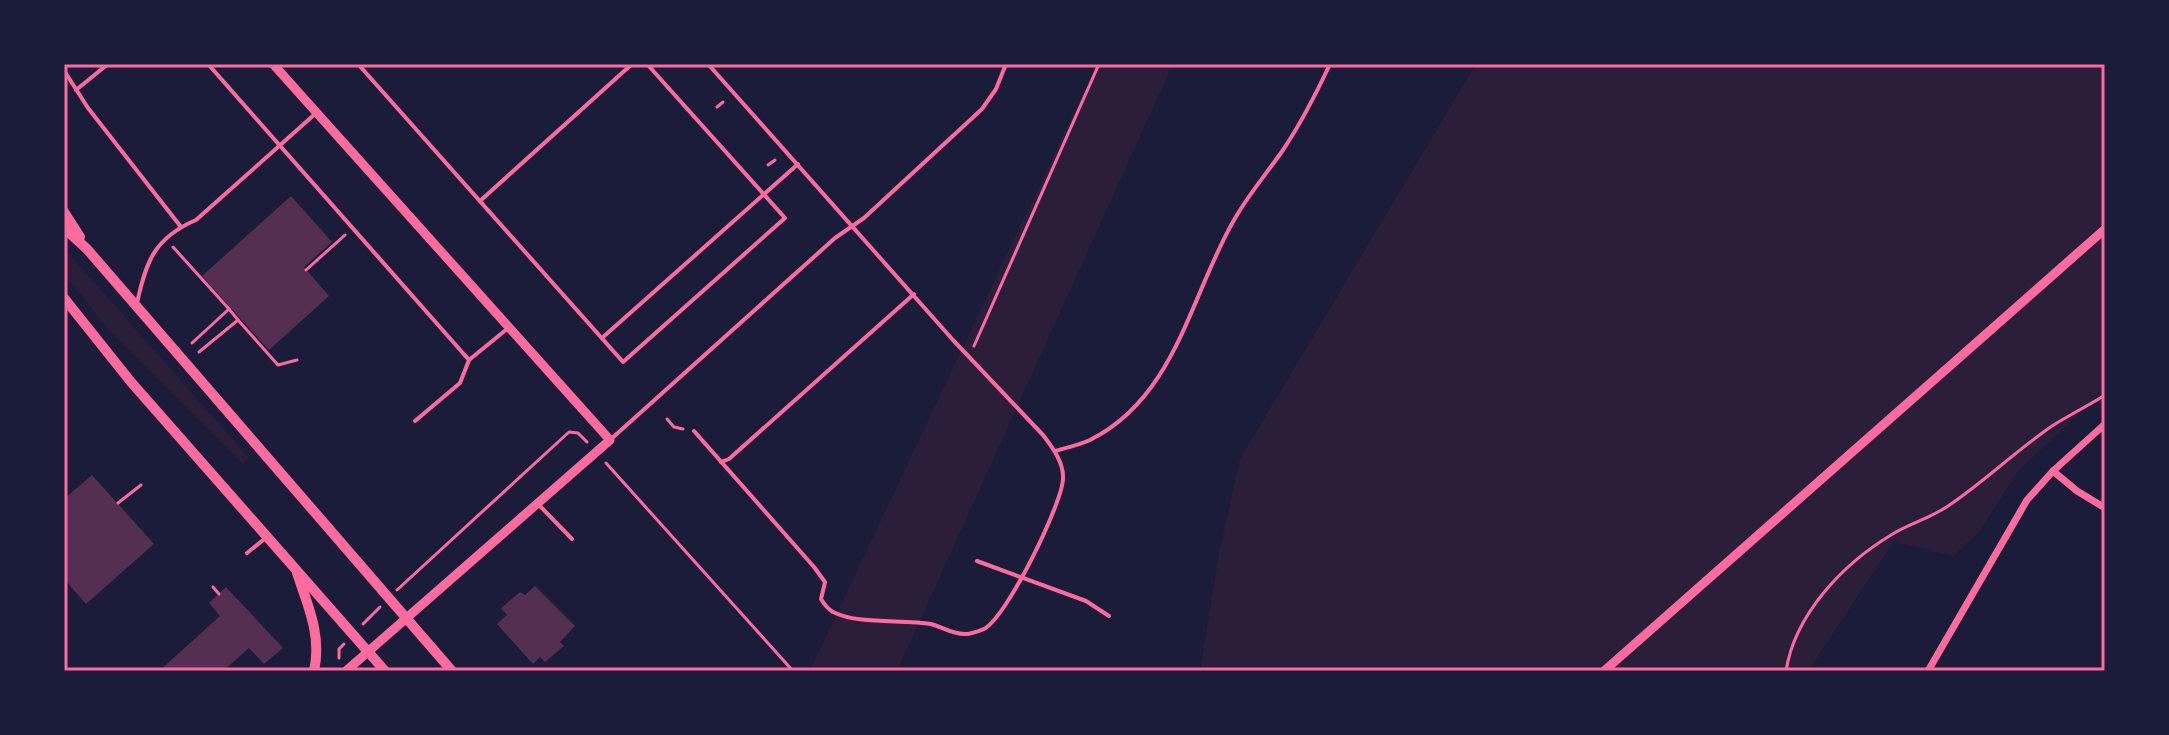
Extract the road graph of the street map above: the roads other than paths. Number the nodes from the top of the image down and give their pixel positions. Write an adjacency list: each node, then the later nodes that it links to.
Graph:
1 (108, 64): 11 (lane)
2 (208, 64): 13 (lane)
3 (273, 64): 12 (street)
4 (358, 64): 16 (lane)
5 (632, 64): 16 (lane)
6 (647, 64): 15 (lane)
7 (708, 64): 14 (lane)
8 (1006, 64): 19 (lane)
9 (1330, 64): 35 (lane)
10 (65, 72): 11 (lane)
11 (76, 90): 18 (lane)
12 (317, 113): 13 (lane); 27 (street)
13 (281, 145): 18 (lane); 30 (lane)
14 (798, 164): 15 (lane); 19 (lane)
15 (764, 194): 29 (lane); 29 (lane)
16 (480, 201): 29 (lane)
17 (64, 212): 22 (main road)
18 (181, 227): 25 (lane)
19 (853, 227): 23 (lane); 34 (lane)
20 (64, 228): 22 (main road)
21 (2105, 229): 53 (street)
22 (87, 249): 25 (main road)
23 (914, 294): 35 (lane); 36 (lane)
24 (64, 298): 28 (main road)
25 (137, 306): 47 (main road)
26 (64, 311): 28 (main road)
27 (508, 327): 30 (lane); 34 (street)
28 (87, 328): 40 (main road)
29 (602, 338)
30 (469, 360): 31 (lane)
31 (415, 421)
32 (2105, 424): 37 (street)
33 (694, 431): 36 (lane)
34 (610, 440): 38 (street)
35 (1055, 451): 45 (lane)
36 (721, 462): 45 (lane)
37 (2053, 471): 39 (street); 54 (street)
38 (538, 504): 41 (lane); 47 (street)
39 (2105, 508)
40 (267, 536): 42 (lane); 44 (main road)
41 (572, 539)
42 (247, 553)
43 (977, 561): 45 (lane)
44 (295, 567): 48 (main road); 49 (main road)
45 (1023, 578): 46 (lane)
46 (1109, 616)
47 (408, 618): 48 (street); 52 (main road)
48 (368, 651): 50 (street); 51 (main road)
49 (314, 671)
50 (346, 671)
51 (385, 671)
52 (452, 671)
53 (1604, 671)
54 (1928, 671)

